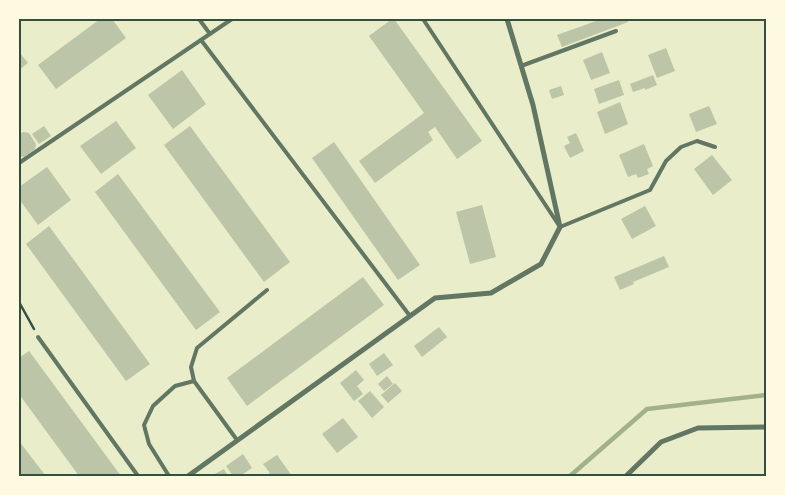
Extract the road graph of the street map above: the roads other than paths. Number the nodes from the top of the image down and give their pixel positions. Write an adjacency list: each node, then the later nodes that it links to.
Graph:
1 (199, 19): 6 (lane)
2 (232, 19): 6 (lane)
3 (423, 19): 11 (lane)
4 (508, 19): 8 (street)
5 (616, 31): 8 (lane)
6 (210, 34): 7 (lane)
7 (201, 40): 10 (lane); 13 (lane)
8 (521, 66): 11 (street)
9 (715, 147): 11 (lane)
10 (19, 163)
11 (560, 226): 13 (street)
12 (267, 290): 15 (lane)
13 (410, 316): 17 (street)
14 (38, 337): 18 (lane)
15 (194, 381): 17 (lane); 19 (lane)
16 (766, 427): 21 (street)
17 (237, 440): 20 (street)
18 (138, 476)
19 (169, 476)
20 (188, 476)
21 (626, 476)

